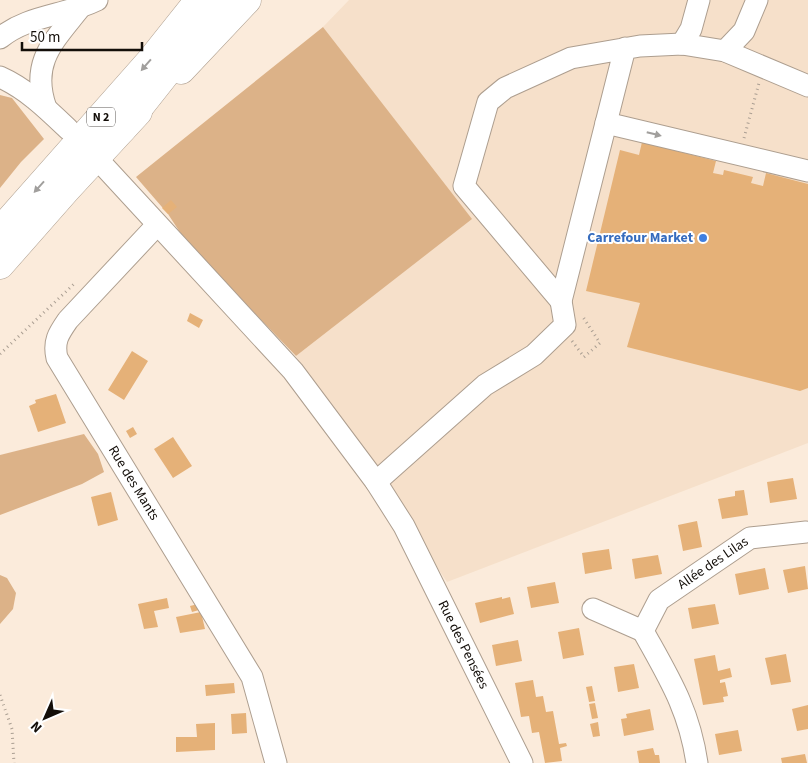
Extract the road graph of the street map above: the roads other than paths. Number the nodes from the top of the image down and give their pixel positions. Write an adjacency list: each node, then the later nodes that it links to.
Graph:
1 (199, 0): 22 (main road, N 2, one-way to 22)
2 (224, 0): 17 (main road, N 2)
3 (247, 0): 17 (main road)
4 (699, 0): 9 (street)
5 (757, 0): 7 (street)
6 (88, 4): 8 (street); 15 (street)
7 (747, 24): 11 (street); 12 (street)
8 (0, 38)
9 (682, 44): 10 (street); 11 (street)
10 (626, 48): 16 (street); 24 (street)
11 (725, 51): 12 (street)
12 (763, 68): 14 (street)
13 (0, 77): 15 (street)
14 (808, 86)
15 (46, 108): 18 (street)
16 (606, 123): 20 (street, one-way to 20); 24 (street)
17 (122, 129): 23 (main road, N 2)
18 (69, 130)
19 (102, 164): 21 (street, Rue des Pensées)
20 (808, 171)
21 (157, 225): 25 (street, Rue des Pensées); 29 (street, Rue des Mants)
22 (0, 231)
23 (0, 265)
24 (561, 301): 25 (street)
25 (376, 482): 30 (street, Rue des Pensées)
26 (806, 532): 28 (street, Allée des Lilas)
27 (593, 609): 28 (street)
28 (643, 631): 31 (street)
29 (276, 763)
30 (522, 763)
31 (697, 763)

